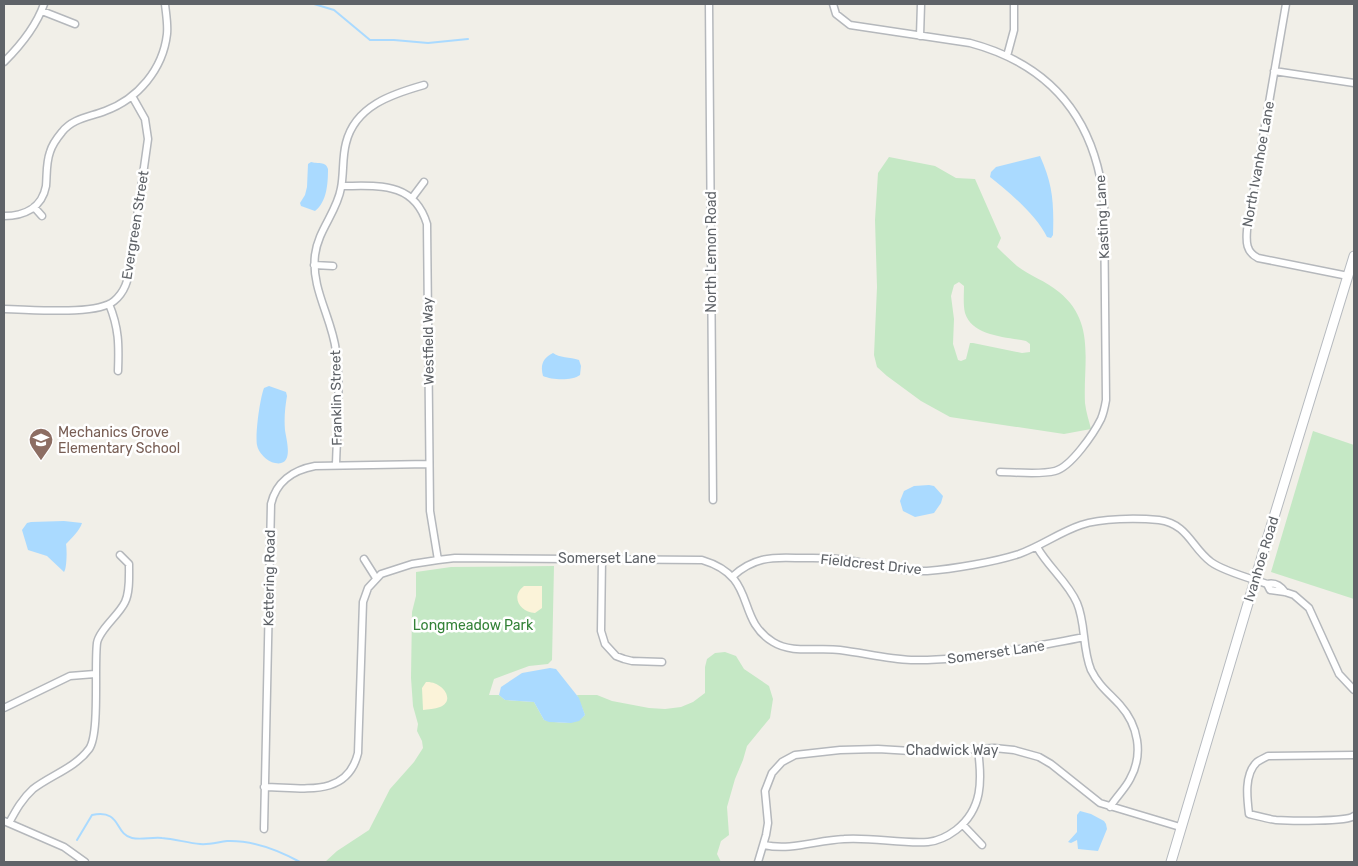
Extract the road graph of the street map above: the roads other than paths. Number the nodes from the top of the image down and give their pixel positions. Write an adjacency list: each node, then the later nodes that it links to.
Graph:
1 (165, 4): 15 (street)
2 (709, 4): 32 (street, North Lemon Road)
3 (833, 4): 9 (street, Kasting Lane)
4 (921, 4): 9 (street)
5 (1014, 4): 10 (street)
6 (1286, 4): 12 (street, North Ivanhoe Lane)
7 (43, 7): 8 (street); 11 (street)
8 (76, 24)
9 (920, 36): 10 (street, Kasting Lane)
10 (1007, 56): 31 (street, Kasting Lane)
11 (4, 62)
12 (1274, 71): 13 (street); 25 (street, North Ivanhoe Lane)
13 (1354, 83)
14 (424, 85): 17 (street, Franklin Street)
15 (132, 96): 19 (street); 26 (street, Evergreen Street)
16 (424, 182): 18 (street)
17 (342, 186): 18 (street); 23 (street, Franklin Street)
18 (412, 198): 29 (street, Westfield Way)
19 (34, 207): 20 (street); 21 (street)
20 (4, 216)
21 (42, 216)
22 (1354, 256): 25 (main road, Ivanhoe Road)
23 (314, 265): 24 (street); 30 (street, Franklin Street)
24 (333, 266)
25 (1348, 276): 40 (main road, Ivanhoe Road)
26 (109, 304): 27 (street); 28 (street)
27 (4, 309)
28 (118, 371)
29 (429, 464): 30 (street, Kettering Road); 37 (street, Westfield Way)
30 (336, 465): 48 (street, Kettering Road)
31 (1000, 472)
32 (713, 500)
33 (1037, 547): 38 (street, Fieldcrest Drive); 40 (street, Fieldcrest Drive); 41 (street)
34 (120, 555): 43 (street)
35 (602, 558): 37 (street, Somerset Lane); 38 (street, Somerset Lane); 42 (street)
36 (364, 559): 39 (street)
37 (438, 560): 39 (street, Somerset Lane)
38 (733, 576): 41 (street, Somerset Lane)
39 (376, 578): 48 (street)
40 (1255, 580): 44 (street, Fieldcrest Drive); 53 (main road, Ivanhoe Road)
41 (1084, 637): 49 (street)
42 (662, 662)
43 (95, 674): 45 (street); 51 (street)
44 (1354, 690)
45 (4, 708)
46 (978, 750): 49 (street, Chadwick Way); 52 (street); 55 (street, Chadwick Way)
47 (1354, 755): 50 (street)
48 (264, 787): 54 (street, Kettering Road)
49 (1110, 807): 53 (street, Chadwick Way)
50 (1354, 816)
51 (6, 822): 57 (street)
52 (963, 825): 55 (street); 56 (street)
53 (1180, 827): 59 (main road, Ivanhoe Road)
54 (264, 829)
55 (764, 845): 58 (street, Chadwick Way)
56 (982, 845)
57 (86, 862)
58 (758, 862)
59 (1170, 862)

